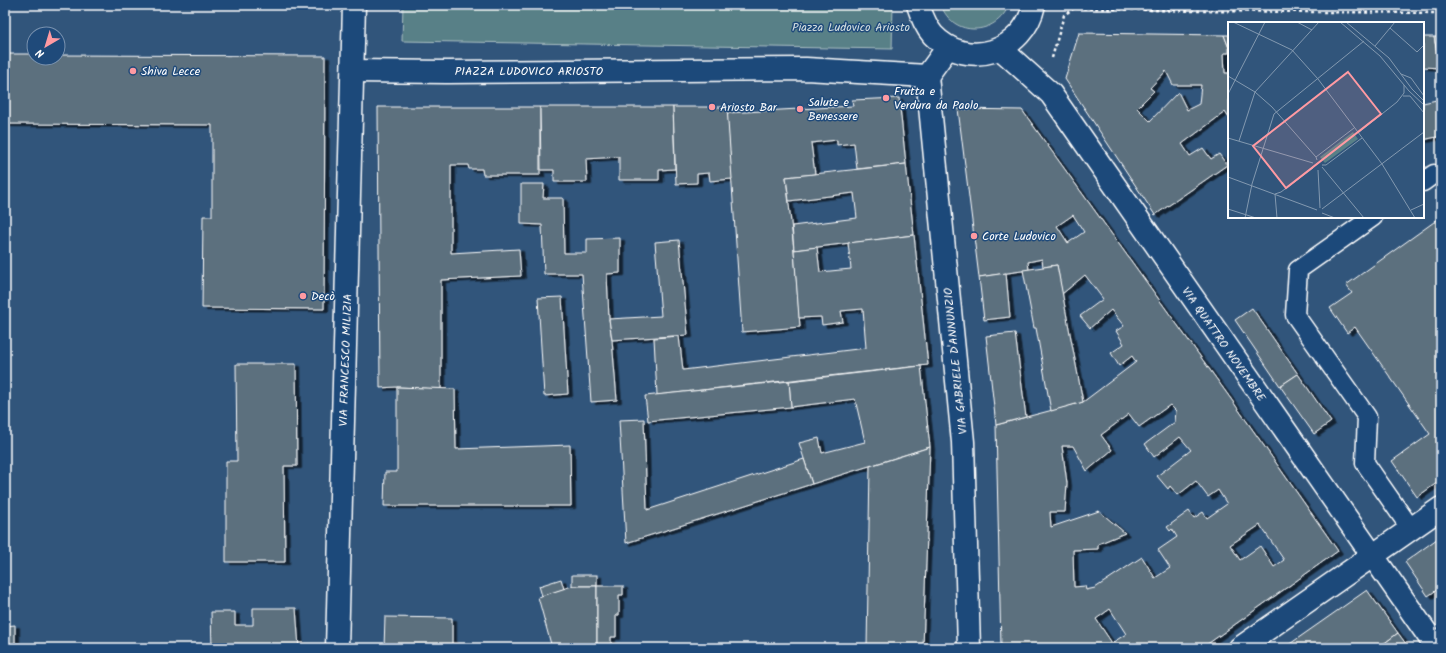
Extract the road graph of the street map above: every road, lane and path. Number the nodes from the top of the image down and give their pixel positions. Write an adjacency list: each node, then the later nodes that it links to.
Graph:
1 (354, 5): 7 (street)
2 (918, 5): 5 (street)
3 (1034, 5): 6 (street)
4 (1441, 13): 9 (path)
5 (948, 47): 6 (street); 8 (street)
6 (1001, 49): 9 (street, VIA QUATTRO NOVEMBRE)
7 (353, 72): 8 (street, PIAZZA LUDOVICO ARIOSTO); 14 (street, VIA FRANCESCO MILIZIA)
8 (927, 76): 15 (street, VIA GABRIELE D'ANNUNZIO)
9 (1043, 87): 13 (street, VIA QUATTRO NOVEMBRE)
10 (1372, 218): 12 (lane)
11 (1441, 508): 12 (street)
12 (1411, 529): 13 (street)
13 (1372, 556): 16 (street); 17 (street, VIA QUATTRO NOVEMBRE)
14 (337, 648)
15 (969, 648)
16 (1240, 648)
17 (1437, 648)

